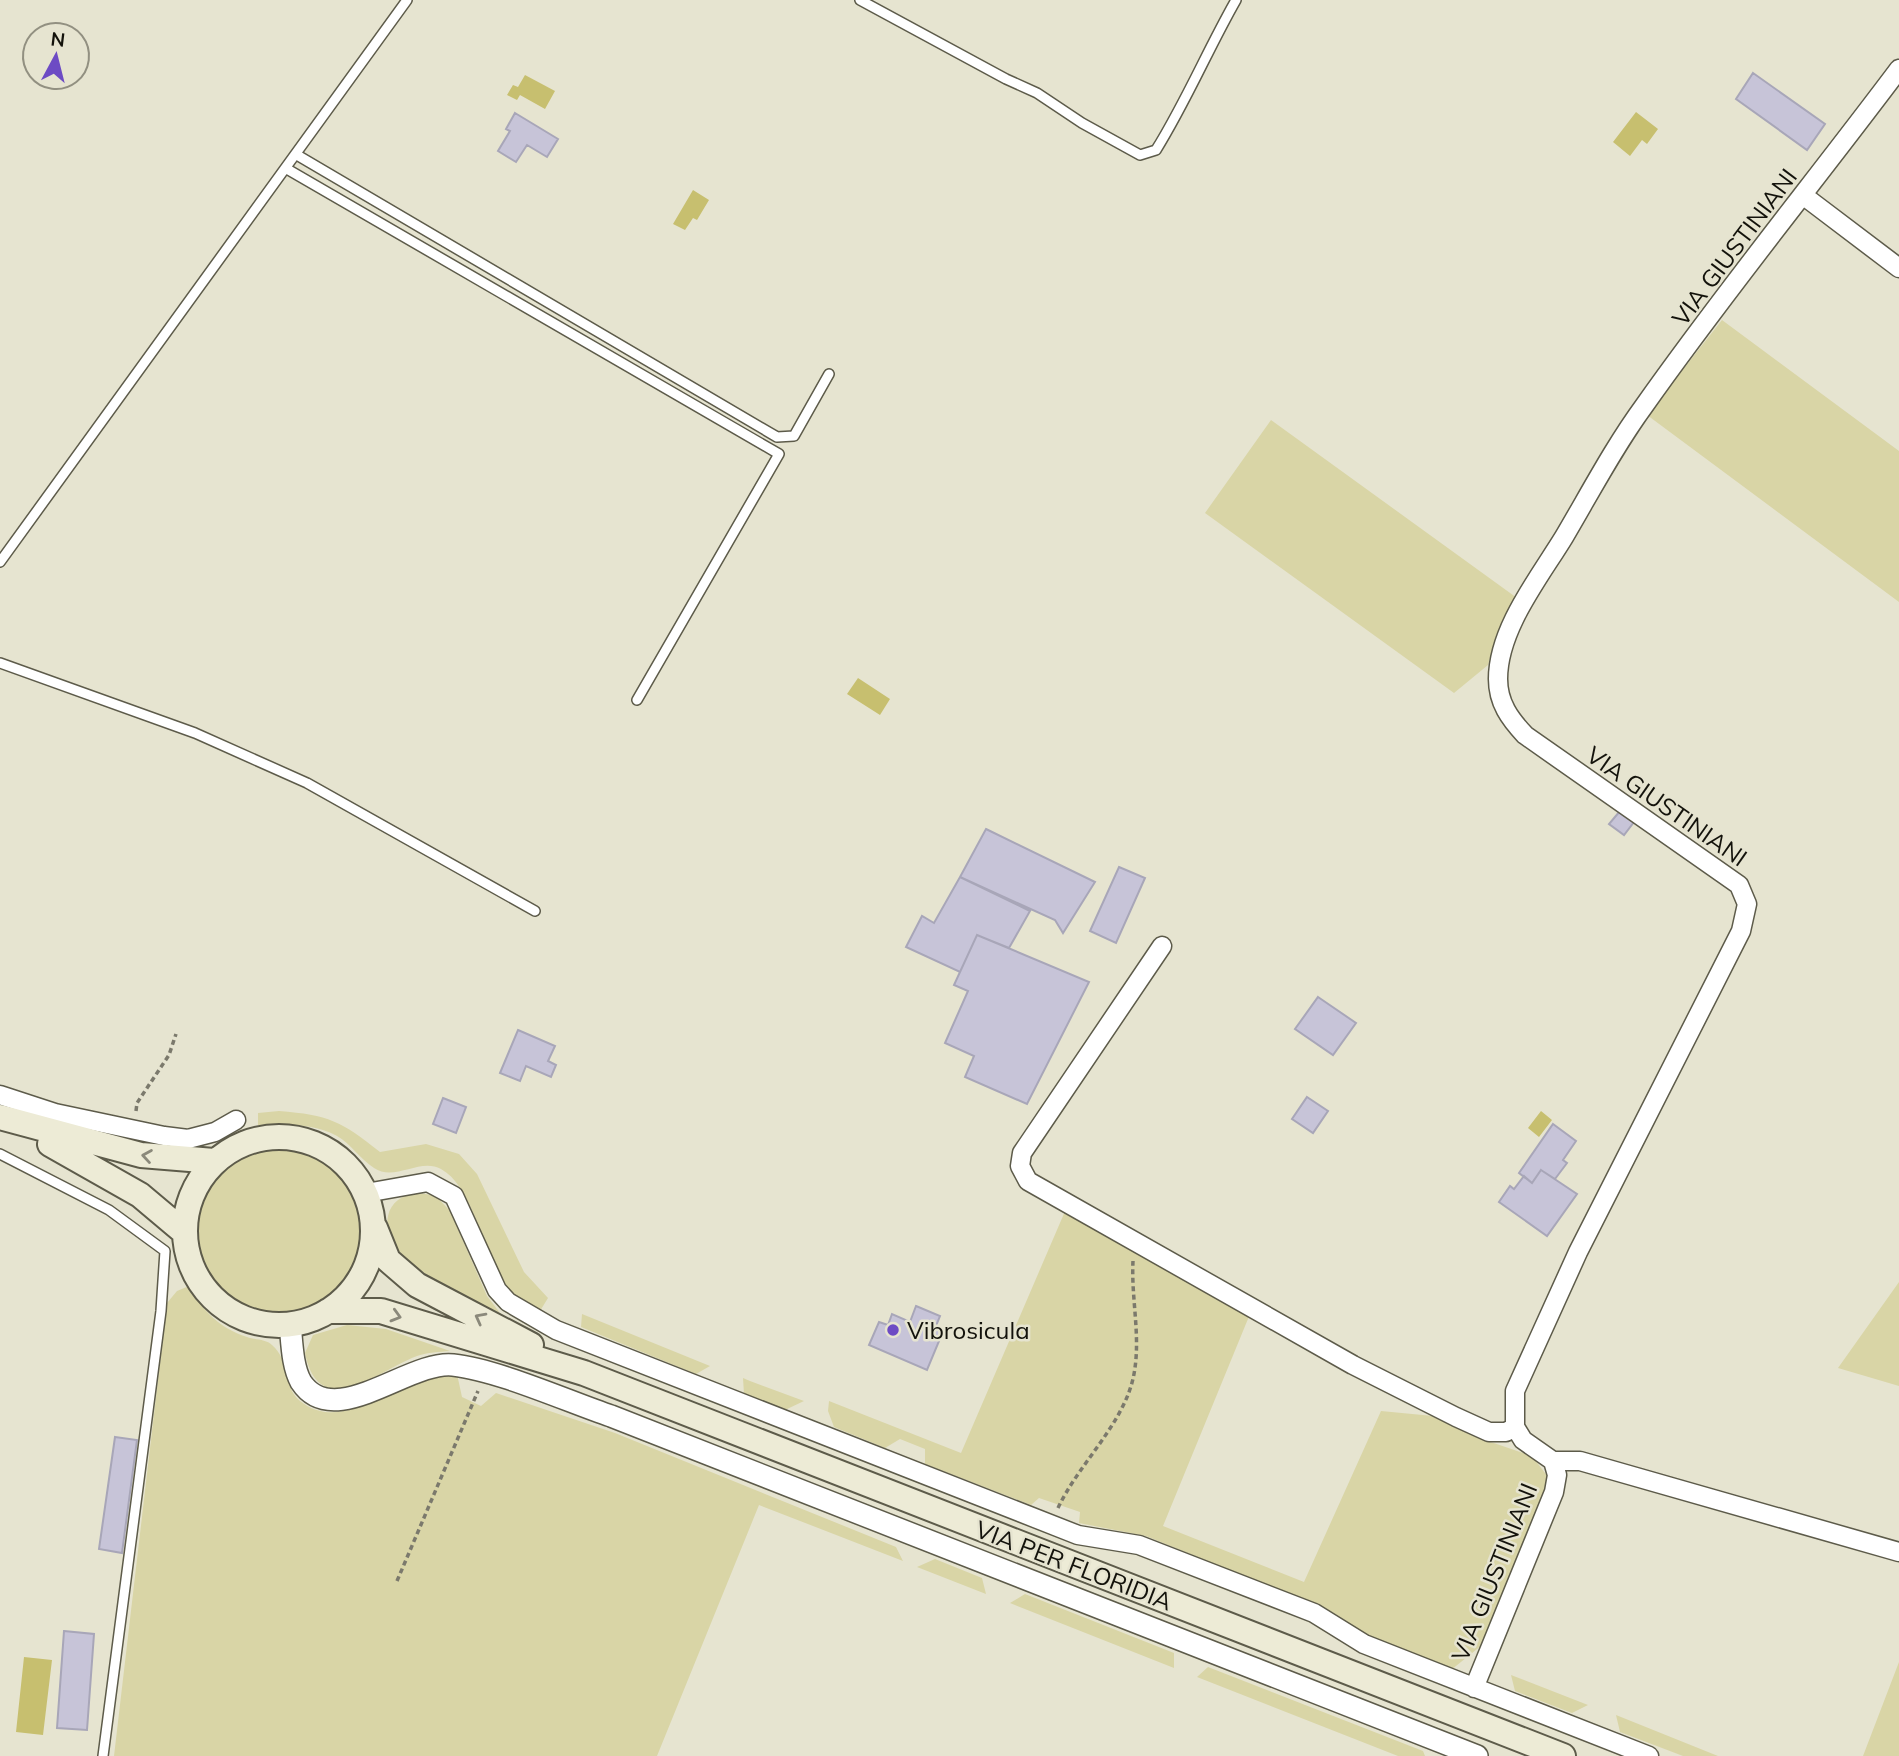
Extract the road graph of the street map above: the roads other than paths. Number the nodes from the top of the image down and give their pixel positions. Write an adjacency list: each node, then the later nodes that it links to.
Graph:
1 (407, 0): 5 (lane)
2 (860, 0): 3 (lane)
3 (1236, 0)
4 (1899, 69): 7 (street, VIA GIUSTINIANI)
5 (297, 155): 6 (lane); 9 (lane)
6 (286, 169): 10 (lane); 12 (lane)
7 (1804, 196): 8 (street); 26 (street, VIA GIUSTINIANI)
8 (1899, 268)
9 (829, 374)
10 (0, 562)
11 (0, 663): 13 (lane)
12 (637, 700)
13 (535, 911)
14 (1162, 946): 26 (street)
15 (0, 1095): 17 (street)
16 (0, 1117): 19 (main road, one-way to 16); 22 (main road)
17 (236, 1120)
18 (0, 1154): 31 (lane)
19 (215, 1161): 20 (main road); 22 (main road)
20 (366, 1193): 21 (main road); 29 (street)
21 (373, 1224): 23 (main road); 25 (main road, one-way to 21)
22 (184, 1232): 24 (main road)
23 (328, 1311): 24 (main road); 25 (main road, one-way to 25)
24 (290, 1324): 30 (street)
25 (584, 1373): 33 (main road, VIA PER FLORIDIA)
26 (1515, 1427): 27 (street, VIA GIUSTINIANI)
27 (1553, 1461): 28 (street); 29 (street, VIA GIUSTINIANI)
28 (1899, 1552)
29 (1474, 1688): 34 (street)
30 (1449, 1751): 32 (street)
31 (103, 1756)
32 (1478, 1756)
33 (1563, 1756)
34 (1648, 1756)

